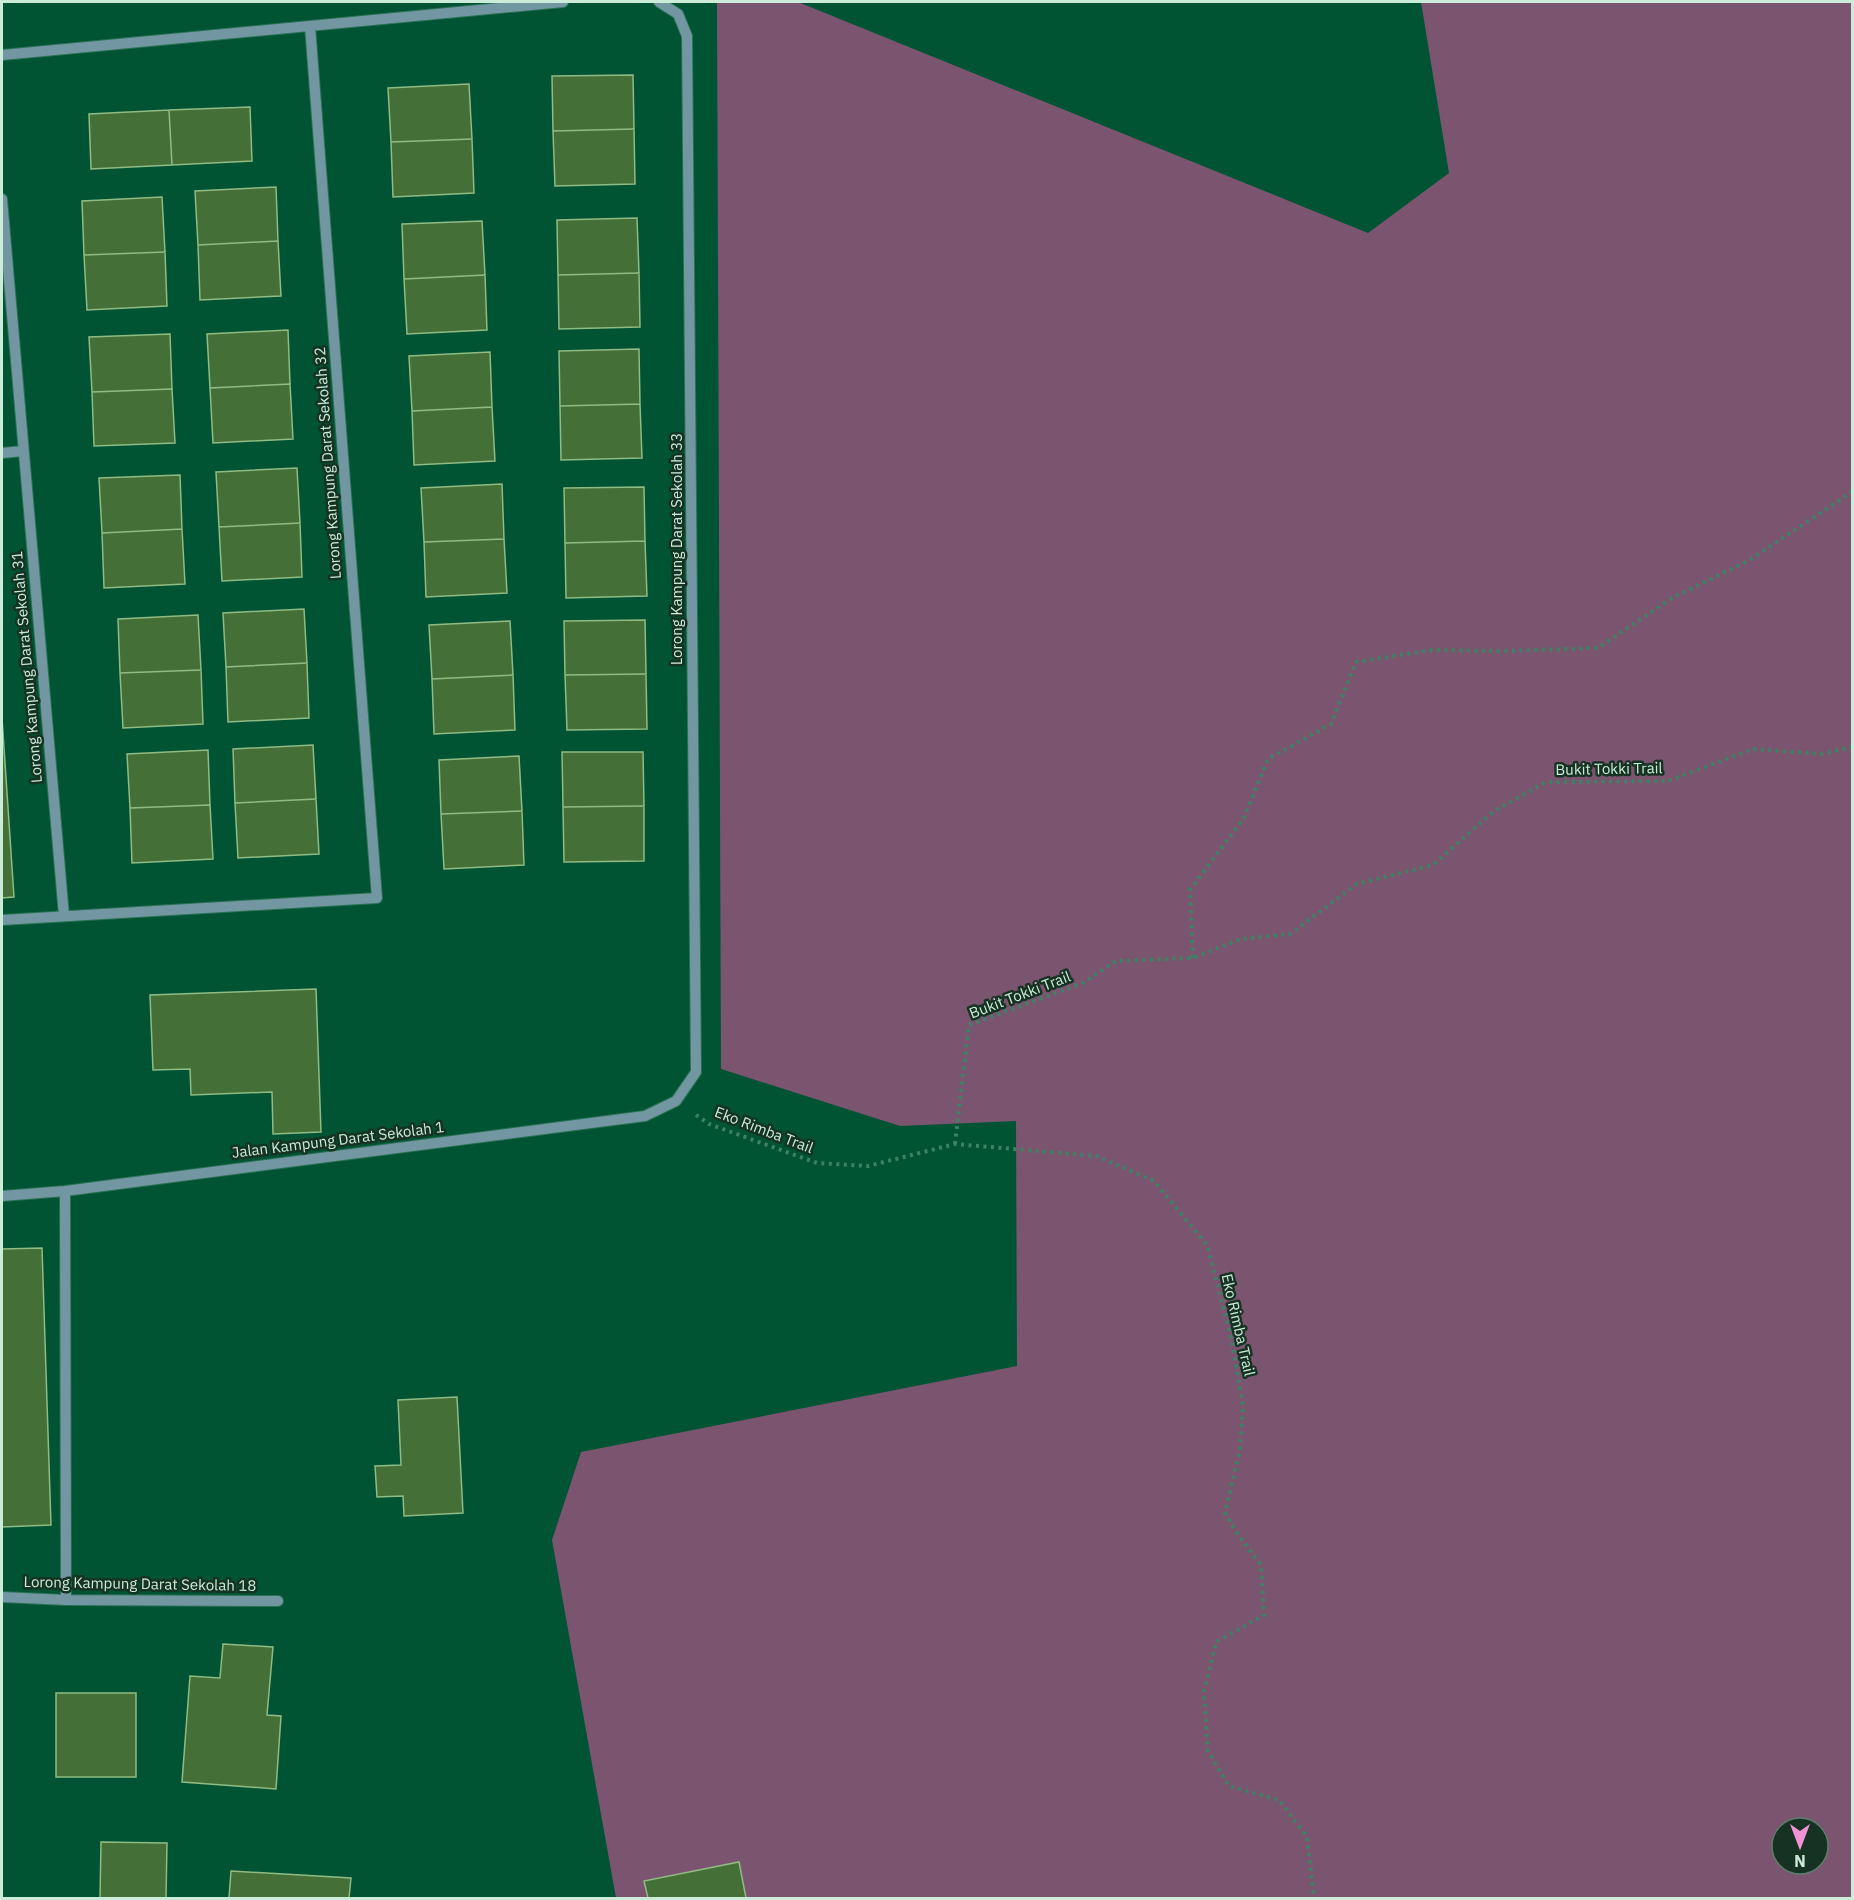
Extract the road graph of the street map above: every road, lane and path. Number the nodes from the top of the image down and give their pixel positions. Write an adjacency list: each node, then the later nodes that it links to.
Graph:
1 (563, 2): 3 (street)
2 (659, 2): 13 (street, Lorong Kampung Darat Sekolah 33)
3 (310, 26): 4 (street); 10 (street, Lorong Kampung Darat Sekolah 32)
4 (2, 55)
5 (2, 199): 6 (street, Lorong Kampung Darat Sekolah 31)
6 (23, 452): 7 (street); 10 (street, Lorong Kampung Darat Sekolah 31)
7 (2, 453)
8 (1852, 492): 12 (path)
9 (1852, 747): 12 (path, Bukit Tokki Trail)
10 (64, 916): 11 (street)
11 (2, 920)
12 (1193, 958): 14 (path, Bukit Tokki Trail)
13 (676, 1101): 14 (path, Eko Rimba Trail); 15 (street, Jalan Kampung Darat Sekolah 1)
14 (955, 1144): 20 (path, Eko Rimba Trail)
15 (65, 1191): 16 (street, Jalan Kampung Darat Sekolah 1); 18 (street)
16 (2, 1196)
17 (2, 1597): 18 (street, Lorong Kampung Darat Sekolah 18)
18 (66, 1600): 19 (street, Lorong Kampung Darat Sekolah 18)
19 (278, 1601)
20 (1314, 1899)

